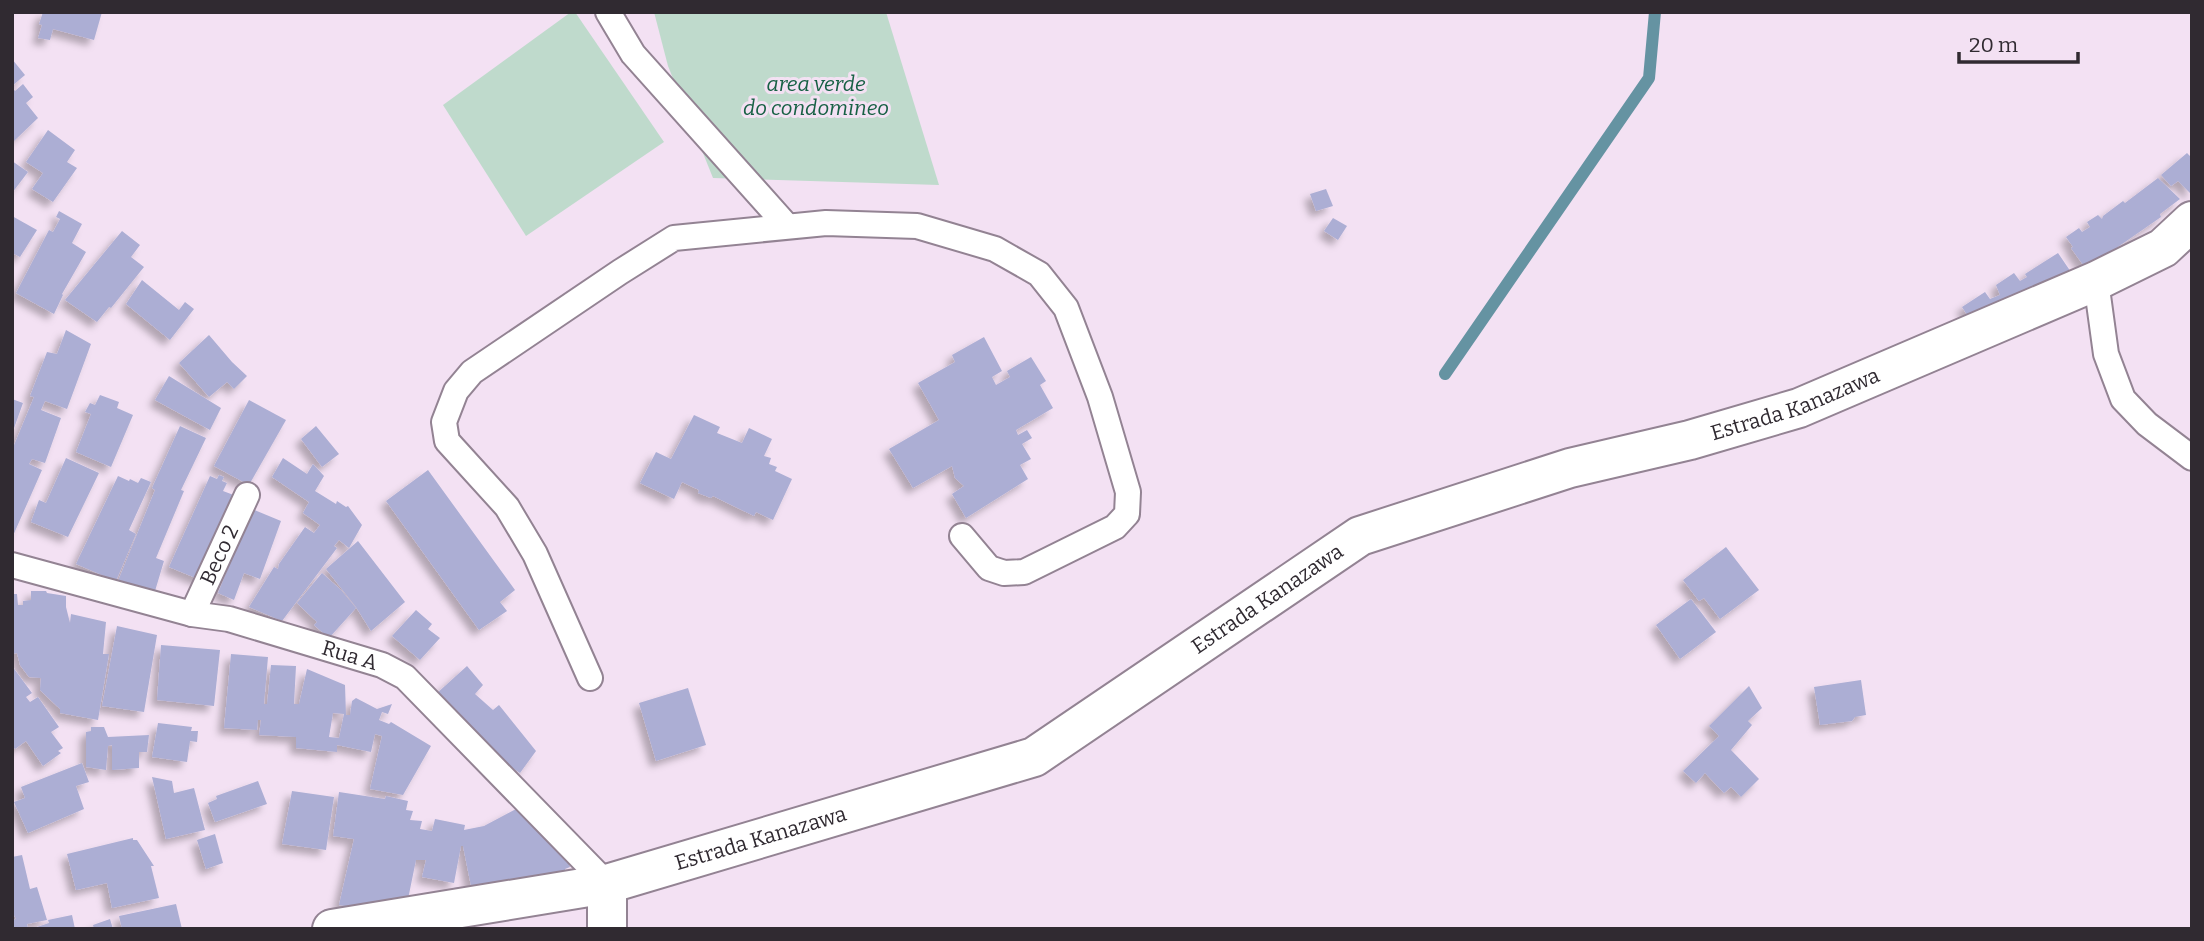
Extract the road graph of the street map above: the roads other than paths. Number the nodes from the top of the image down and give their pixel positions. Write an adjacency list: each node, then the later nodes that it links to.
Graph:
1 (607, 12): 3 (lane)
2 (2192, 221): 4 (street, Estrada Kanazawa)
3 (787, 226): 7 (lane); 10 (lane)
4 (2096, 281): 5 (lane); 11 (street, Estrada Kanazawa)
5 (2192, 458)
6 (247, 495): 9 (lane, Beco 2)
7 (962, 536)
8 (12, 565): 9 (lane, Rua A)
9 (192, 614): 11 (lane, Rua A)
10 (590, 678)
11 (607, 884): 12 (street, Estrada Kanazawa); 13 (street)
12 (332, 929)
13 (607, 929)

